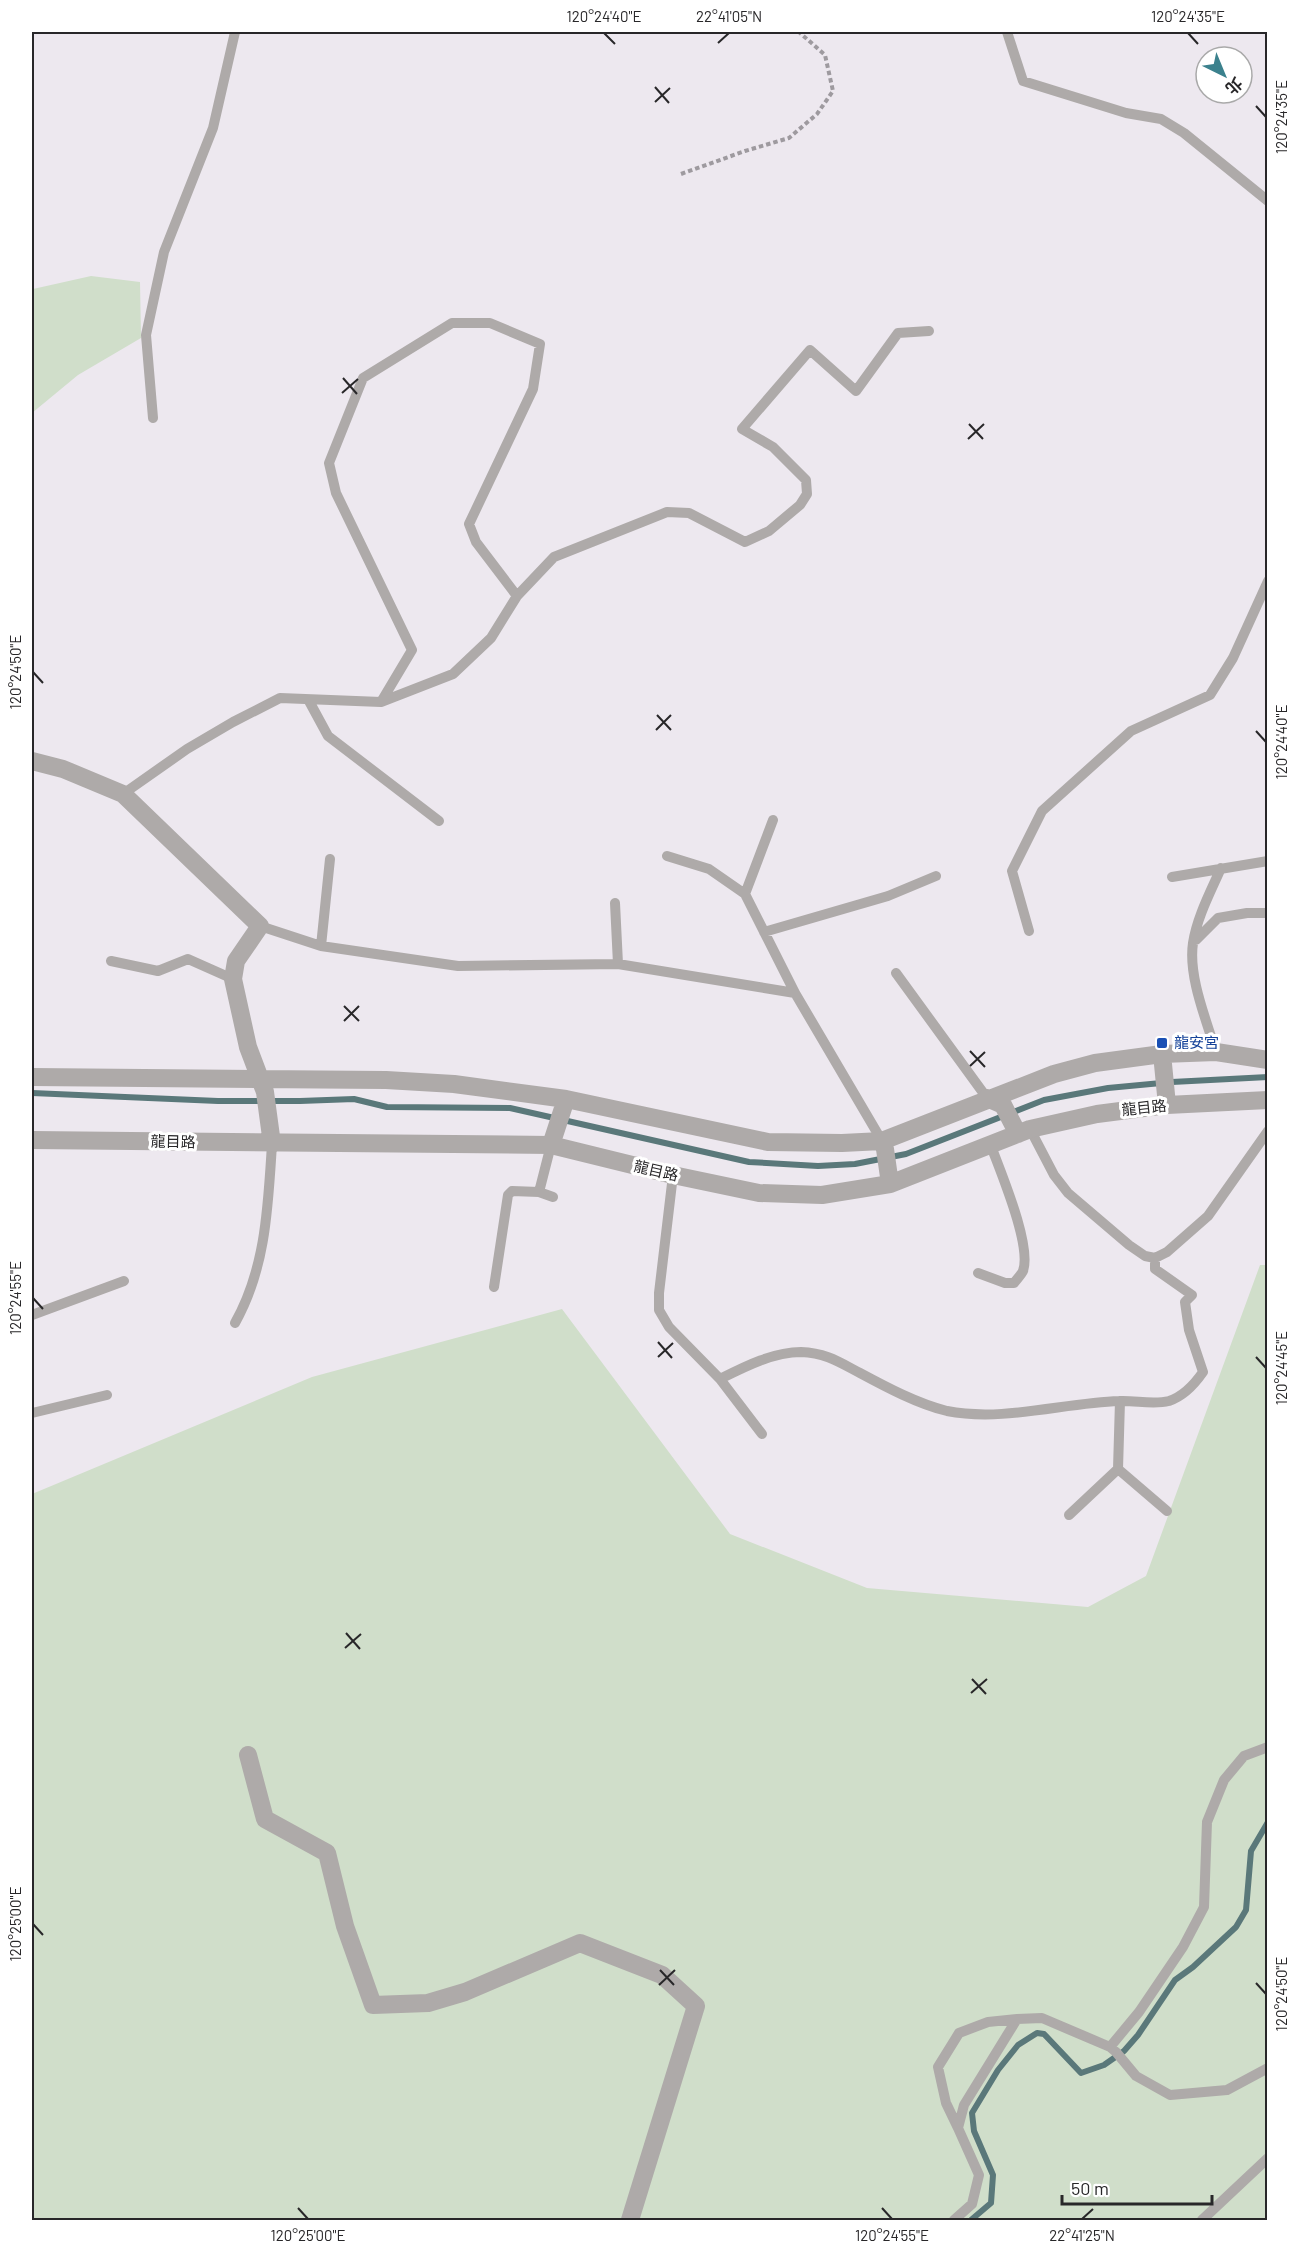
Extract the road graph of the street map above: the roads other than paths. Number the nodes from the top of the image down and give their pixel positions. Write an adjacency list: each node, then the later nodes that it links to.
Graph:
1 (235, 32): 5 (lane)
2 (1007, 32): 3 (lane)
3 (1268, 201)
4 (928, 330): 7 (lane)
5 (153, 418)
6 (1268, 581): 24 (lane)
7 (517, 596): 9 (lane); 9 (lane)
8 (309, 701): 9 (lane); 11 (lane); 13 (lane)
9 (381, 702)
10 (32, 761): 11 (street)
11 (123, 794): 23 (street)
12 (773, 820): 20 (lane)
13 (439, 821)
14 (667, 856): 20 (lane)
15 (330, 859): 27 (lane)
16 (1268, 861): 17 (lane)
17 (1221, 868): 19 (lane); 26 (lane)
18 (936, 876): 25 (lane)
19 (1172, 877)
20 (745, 894): 25 (lane)
21 (615, 903): 29 (lane)
22 (1268, 913): 26 (lane)
23 (260, 926): 27 (lane); 31 (street)
24 (1029, 931)
25 (765, 932): 32 (lane)
26 (1193, 942): 33 (lane)
27 (321, 946): 29 (lane)
28 (111, 961): 31 (lane)
29 (618, 964): 32 (lane)
30 (896, 973): 41 (lane)
31 (233, 979): 37 (street)
32 (795, 993): 47 (lane)
33 (1216, 1052): 34 (street); 35 (street)
34 (1163, 1059): 39 (street); 41 (street)
35 (1268, 1060)
36 (32, 1077): 37 (street)
37 (262, 1086): 40 (street); 44 (street)
38 (1268, 1100): 39 (street, 龍目路)
39 (1167, 1101): 42 (street, 龍目路)
40 (565, 1102): 45 (street); 47 (street)
41 (995, 1102): 42 (street); 47 (street)
42 (1021, 1130): 48 (street, 龍目路); 53 (lane)
43 (1268, 1131): 53 (lane)
44 (271, 1135): 45 (street, 龍目路); 46 (street, 龍目路); 58 (lane)
45 (552, 1139): 49 (street, 龍目路); 51 (lane)
46 (32, 1140)
47 (884, 1145): 50 (street)
48 (991, 1146): 50 (street, 龍目路); 54 (lane)
49 (673, 1176): 50 (street, 龍目路); 59 (lane)
50 (889, 1178)
51 (539, 1192): 52 (lane); 56 (lane)
52 (553, 1197)
53 (1155, 1258): 61 (lane)
54 (978, 1273)
55 (124, 1281): 57 (lane)
56 (494, 1287)
57 (32, 1315)
58 (235, 1323)
59 (720, 1379): 61 (lane); 63 (lane)
60 (107, 1395): 62 (lane)
61 (1120, 1401): 64 (lane)
62 (32, 1414)
63 (762, 1434)
64 (1118, 1469): 65 (lane); 66 (lane)
65 (1167, 1511)
66 (1069, 1515)
67 (1268, 1747): 70 (lane)
68 (248, 1755): 74 (street)
69 (1017, 2019): 70 (lane); 72 (lane); 72 (lane)
70 (1110, 2047): 71 (lane)
71 (1268, 2068)
72 (958, 2128): 75 (lane)
73 (1268, 2158): 76 (lane)
74 (630, 2220)
75 (954, 2220)
76 (1202, 2220)

